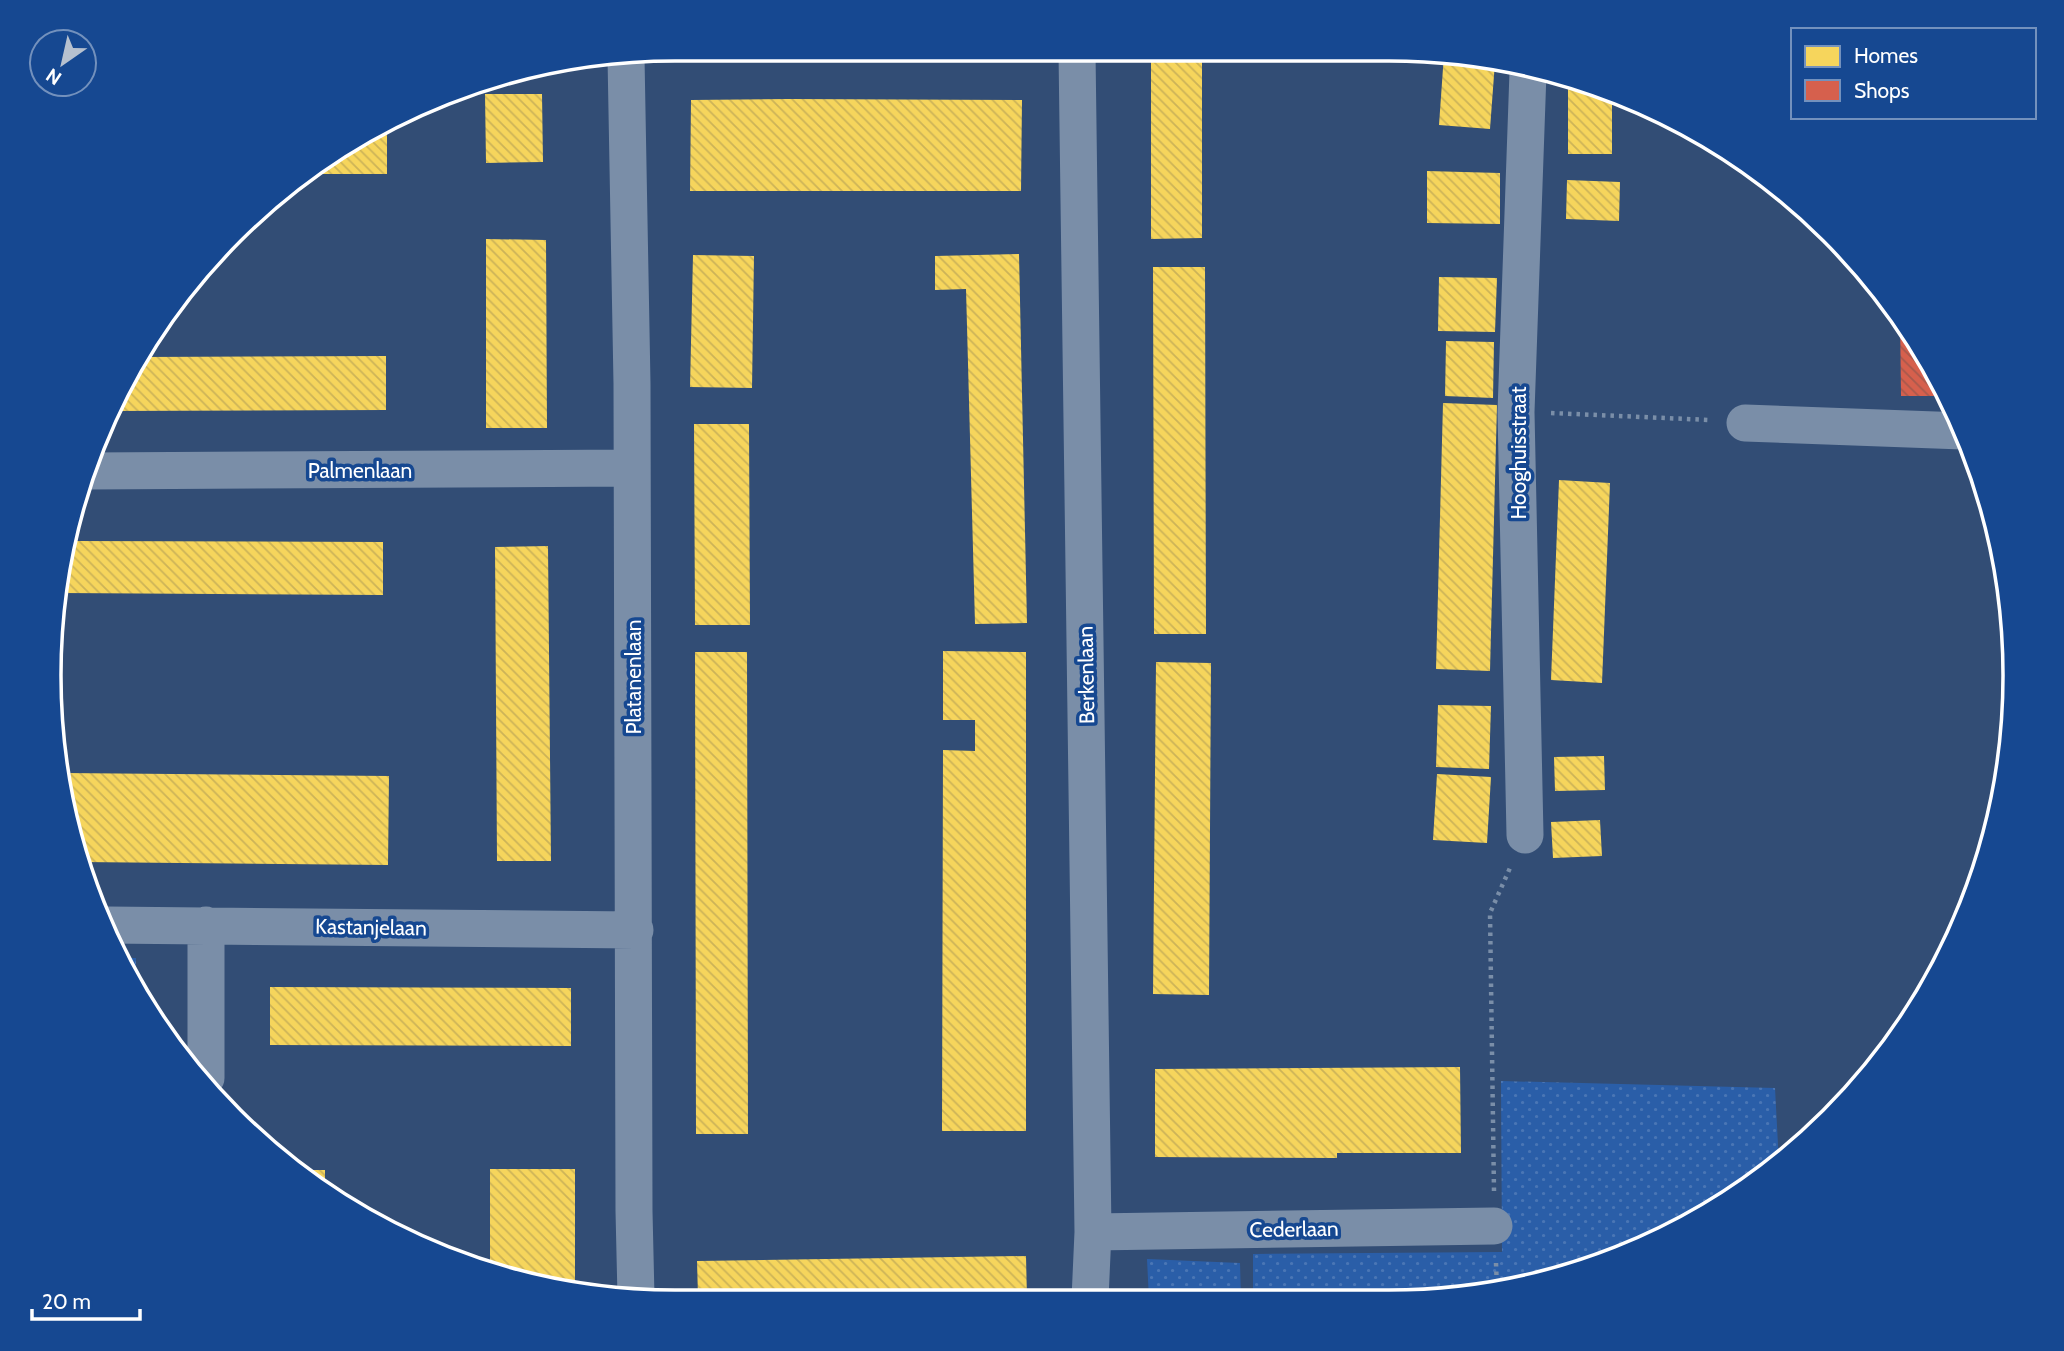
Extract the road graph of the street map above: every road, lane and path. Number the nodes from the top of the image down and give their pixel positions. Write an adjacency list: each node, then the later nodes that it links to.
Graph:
1 (1077, 61): 15 (street, Berkenlaan)
2 (626, 64): 7 (street, Platanenlaan)
3 (1528, 78): 4 (street, Hooghuisstraat)
4 (1516, 412): 5 (path); 9 (street, Hooghuisstraat)
5 (1745, 423): 6 (street)
6 (1952, 431)
7 (631, 468): 8 (street, Palmenlaan); 12 (street, Platanenlaan)
8 (97, 471)
9 (1525, 835): 14 (path)
10 (115, 925): 11 (street, Kastanjelaan)
11 (206, 925): 12 (street, Kastanjelaan); 13 (street)
12 (635, 930): 16 (street, Platanenlaan)
13 (206, 1071)
14 (1494, 1226): 15 (street, Cederlaan)
15 (1093, 1232): 17 (street, Berkenlaan)
16 (636, 1288)
17 (1090, 1290)

